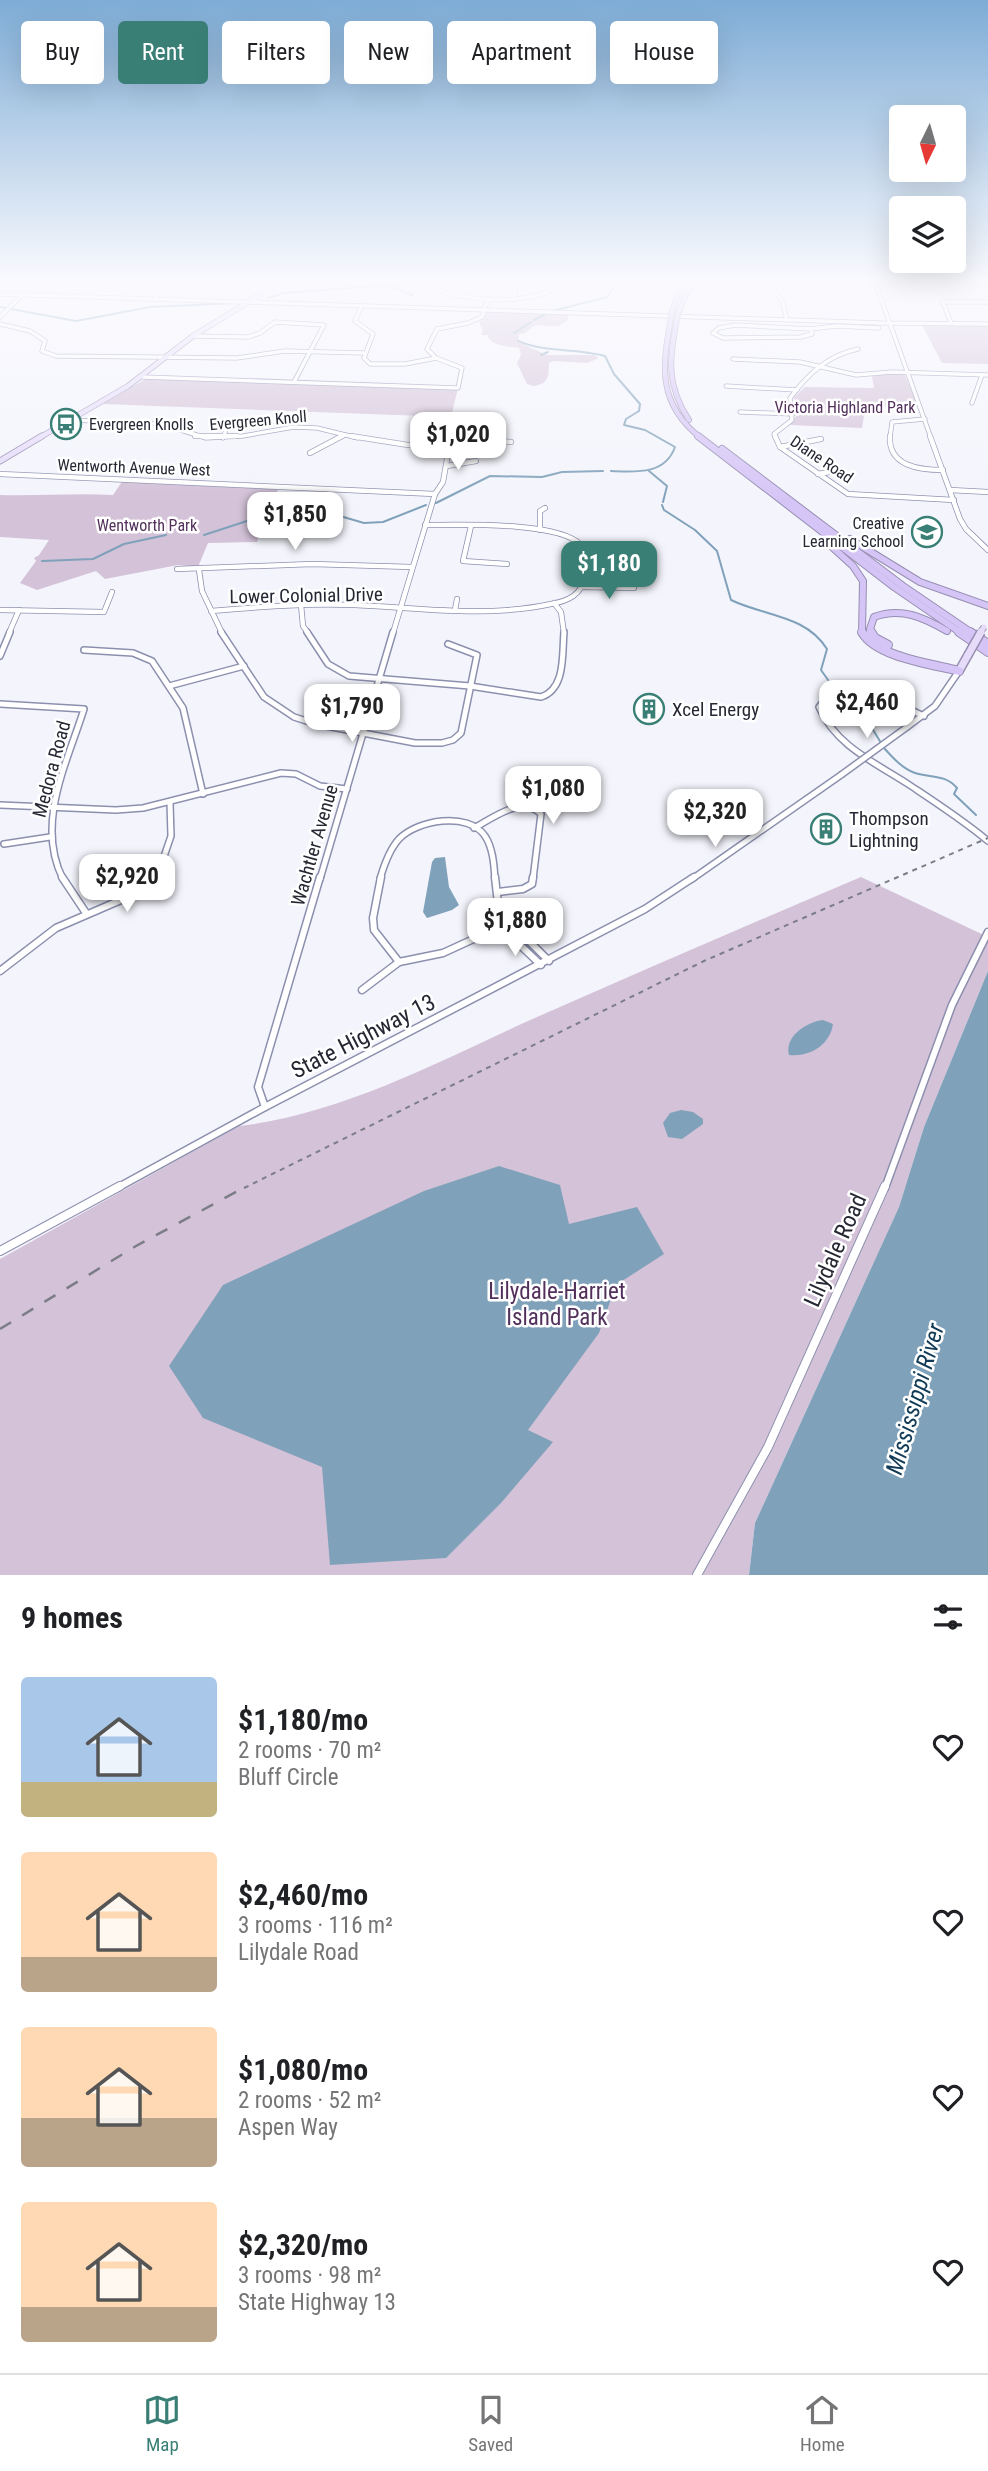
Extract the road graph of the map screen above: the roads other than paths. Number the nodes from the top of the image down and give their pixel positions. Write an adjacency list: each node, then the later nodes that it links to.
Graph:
1 (55, 356): 2 (street)
2 (169, 356): 3 (street); 16 (main road)
3 (254, 356)
4 (308, 356): 17 (street)
5 (364, 356): 10 (street)
6 (434, 356): 10 (street)
7 (671, 356): 45 (highway)
8 (838, 356): 12 (street)
9 (902, 356): 13 (street)
10 (436, 358): 17 (street)
11 (733, 359): 12 (street)
12 (818, 367): 13 (street); 19 (street)
13 (908, 372): 14 (street); 23 (street)
14 (982, 374): 15 (street); 20 (street)
15 (988, 375)
16 (143, 377): 17 (street); 24 (main road)
17 (294, 382)
18 (726, 386): 19 (street)
19 (797, 390): 22 (street, Diane Road)
20 (972, 402)
21 (740, 412): 22 (street)
22 (793, 414): 32 (street, Diane Road)
23 (925, 419): 38 (street); 38 (street)
24 (71, 420): 28 (street, Evergreen Knoll); 34 (main road)
25 (228, 424): 28 (street)
26 (452, 432): 31 (street, Wachtler Avenue)
27 (345, 435): 28 (street, Evergreen Knoll); 31 (street, Evergreen Knoll); 33 (street)
28 (223, 438)
29 (821, 439): 32 (street)
30 (511, 442): 31 (street, Evergreen Knoll)
31 (448, 446): 36 (street, Wachtler Avenue)
32 (780, 447): 40 (street, Diane Road)
33 (310, 453)
34 (0, 461)
35 (476, 461): 36 (street)
36 (447, 466): 43 (street, Wachtler Avenue)
37 (841, 470): 40 (street)
38 (943, 470): 41 (street)
39 (0, 474): 43 (street, Wentworth Avenue West)
40 (818, 474): 44 (street, Diane Road)
41 (950, 490): 42 (street); 44 (street)
42 (988, 492)
43 (435, 494): 47 (street, Wachtler Avenue)
44 (954, 500): 50 (street)
45 (794, 507): 61 (highway); 69 (highway); 72 (highway); 74 (highway)
46 (545, 508): 49 (street)
47 (425, 524): 48 (street); 52 (street, Wachtler Avenue)
48 (471, 526): 49 (street); 51 (street)
49 (540, 530): 55 (street)
50 (988, 550)
51 (507, 564)
52 (412, 567): 54 (street); 62 (street, Wachtler Avenue)
53 (177, 569): 54 (street)
54 (199, 570): 66 (street)
55 (583, 587): 56 (street); 59 (street)
56 (634, 588)
57 (112, 592): 64 (street)
58 (457, 599): 65 (street)
59 (554, 603): 65 (street, Lower Colonial Drive); 77 (street)
60 (301, 605): 62 (street, Lower Colonial Drive); 66 (street, Lower Colonial Drive); 75 (street)
61 (988, 606)
62 (400, 607): 65 (street, Lower Colonial Drive); 75 (street, Wachtler Avenue)
63 (0, 610): 64 (street)
64 (19, 610): 71 (street)
65 (455, 610)
66 (211, 611): 73 (street)
67 (986, 625): 74 (main road, bridge)
68 (448, 644): 77 (street)
69 (988, 644)
70 (84, 650): 76 (street)
71 (0, 654)
72 (988, 655): 74 (highway)
73 (244, 666): 76 (street); 80 (street)
74 (960, 669): 79 (street, State Highway 13)
75 (379, 680): 77 (street); 80 (street, Wachtler Avenue)
76 (169, 686): 82 (street)
77 (470, 686): 80 (street)
78 (0, 704): 85 (street, Medora Road)
79 (924, 716): 88 (street); 95 (street, State Highway 13, bridge)
80 (364, 732): 81 (street, Wachtler Avenue)
81 (347, 789): 82 (street); 100 (street, Wachtler Avenue)
82 (203, 794): 83 (street)
83 (170, 803): 85 (street); 91 (street)
84 (0, 805): 85 (street)
85 (54, 808): 87 (street, Medora Road)
86 (474, 828): 90 (street); 90 (street); 96 (street)
87 (50, 837): 89 (street); 91 (street, Medora Road)
88 (988, 841)
89 (4, 844)
90 (498, 892): 92 (street)
91 (86, 913): 98 (street)
92 (504, 925): 94 (street); 96 (street)
93 (988, 932): 102 (street, Lilydale Road)
94 (517, 937): 95 (street); 97 (street)
95 (549, 961): 97 (street, State Highway 13)
96 (399, 962): 99 (street)
97 (541, 965): 100 (street, State Highway 13)
98 (0, 970)
99 (362, 990)
100 (265, 1107): 101 (street, State Highway 13)
101 (0, 1251)
102 (697, 1575)

